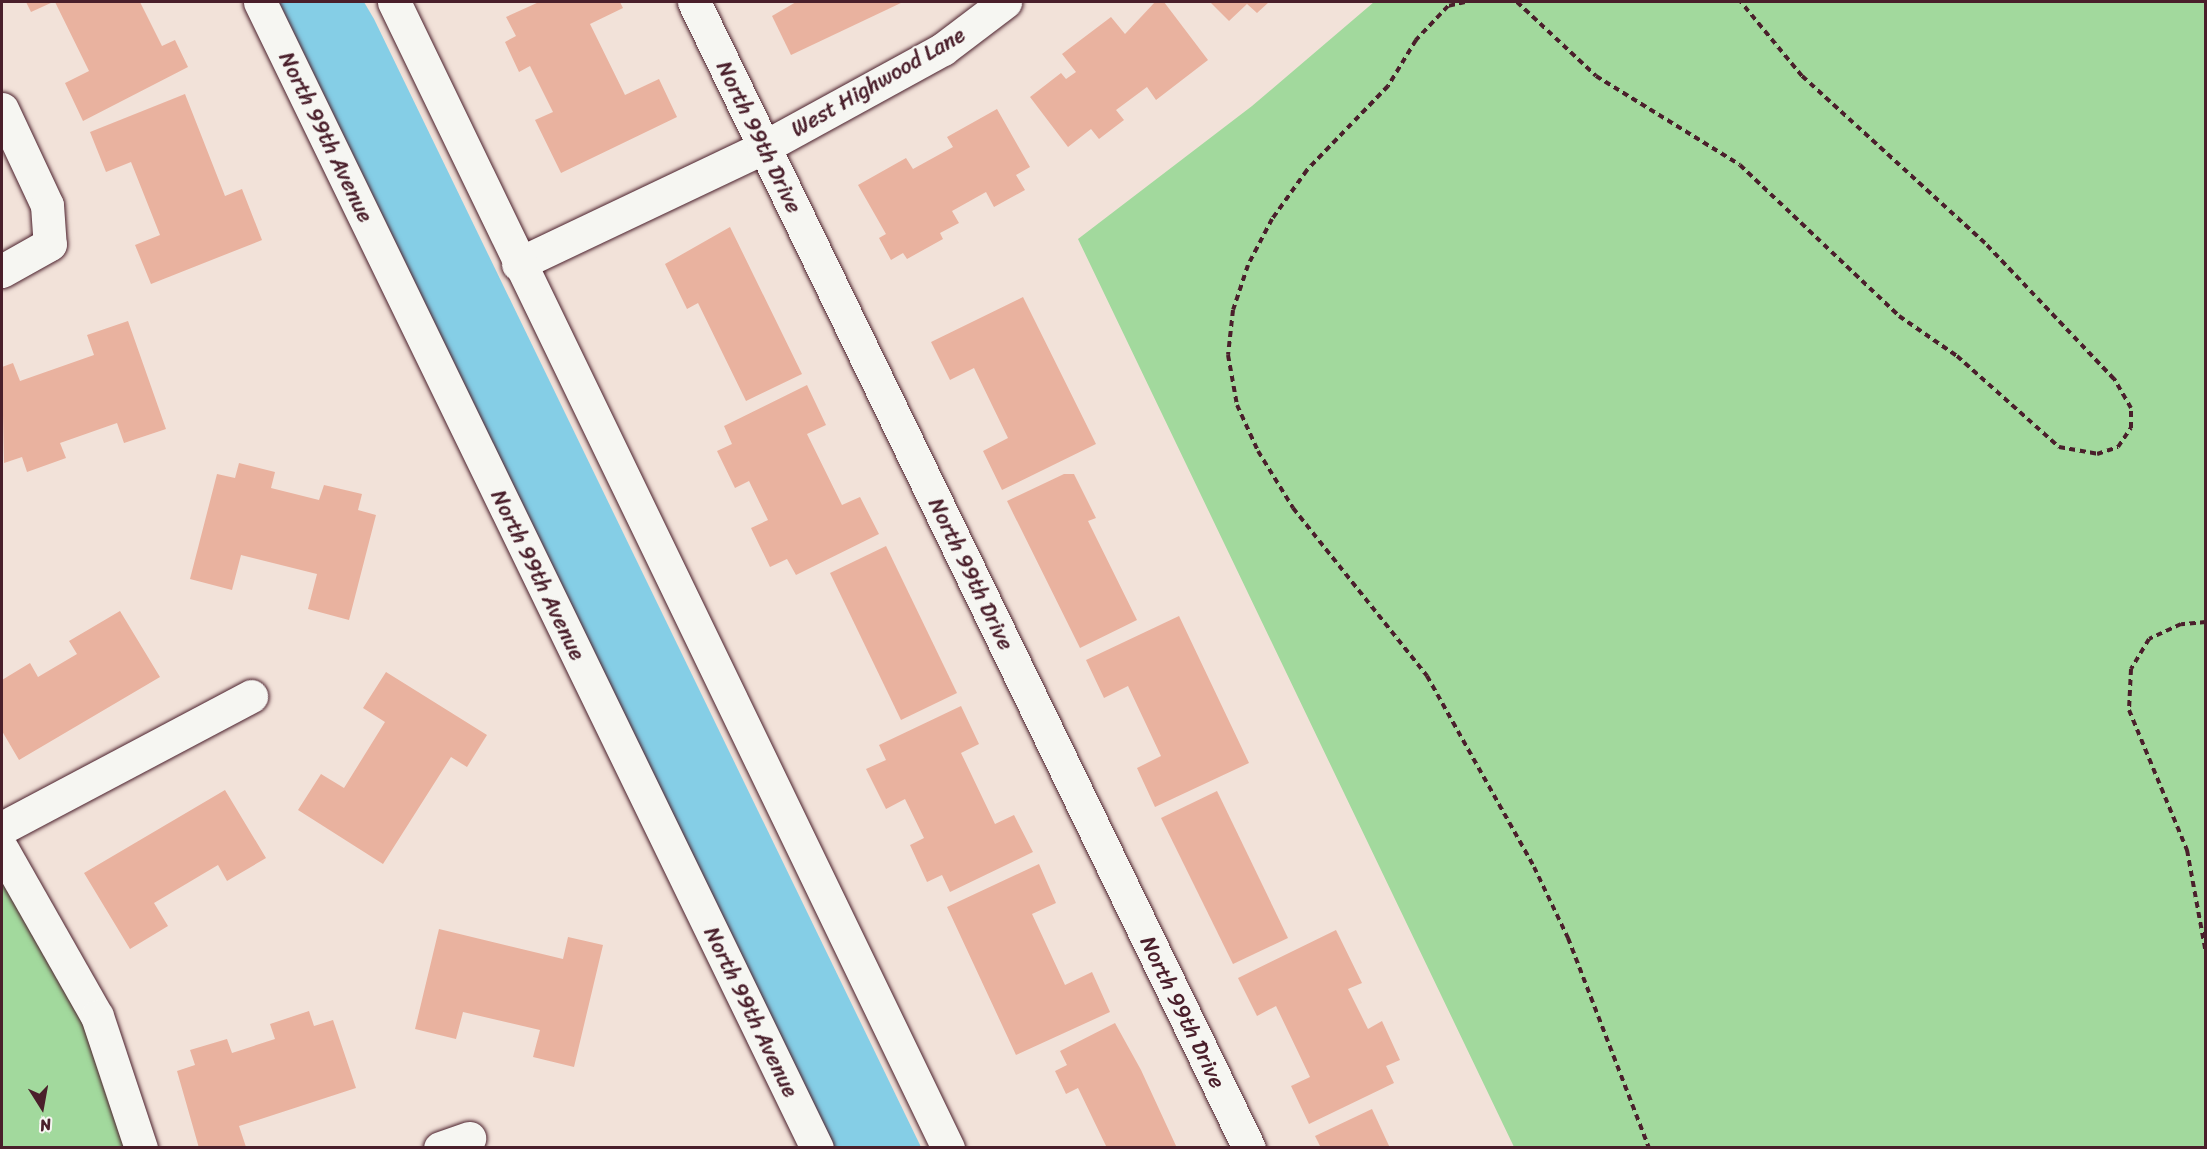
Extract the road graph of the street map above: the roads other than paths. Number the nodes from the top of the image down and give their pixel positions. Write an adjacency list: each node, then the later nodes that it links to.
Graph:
1 (260, 2): 13 (street, North 99th Avenue)
2 (394, 2): 7 (street)
3 (694, 2): 6 (street, North 99th Drive)
4 (1005, 2): 6 (street, West Highwood Lane)
5 (2, 109): 8 (street)
6 (764, 147): 7 (street, West Highwood Lane); 15 (street, North 99th Drive)
7 (518, 264): 14 (street)
8 (2, 271)
9 (250, 696): 10 (street)
10 (2, 828)
11 (2, 849): 12 (street)
12 (141, 1148)
13 (817, 1148)
14 (948, 1148)
15 (1249, 1148)

